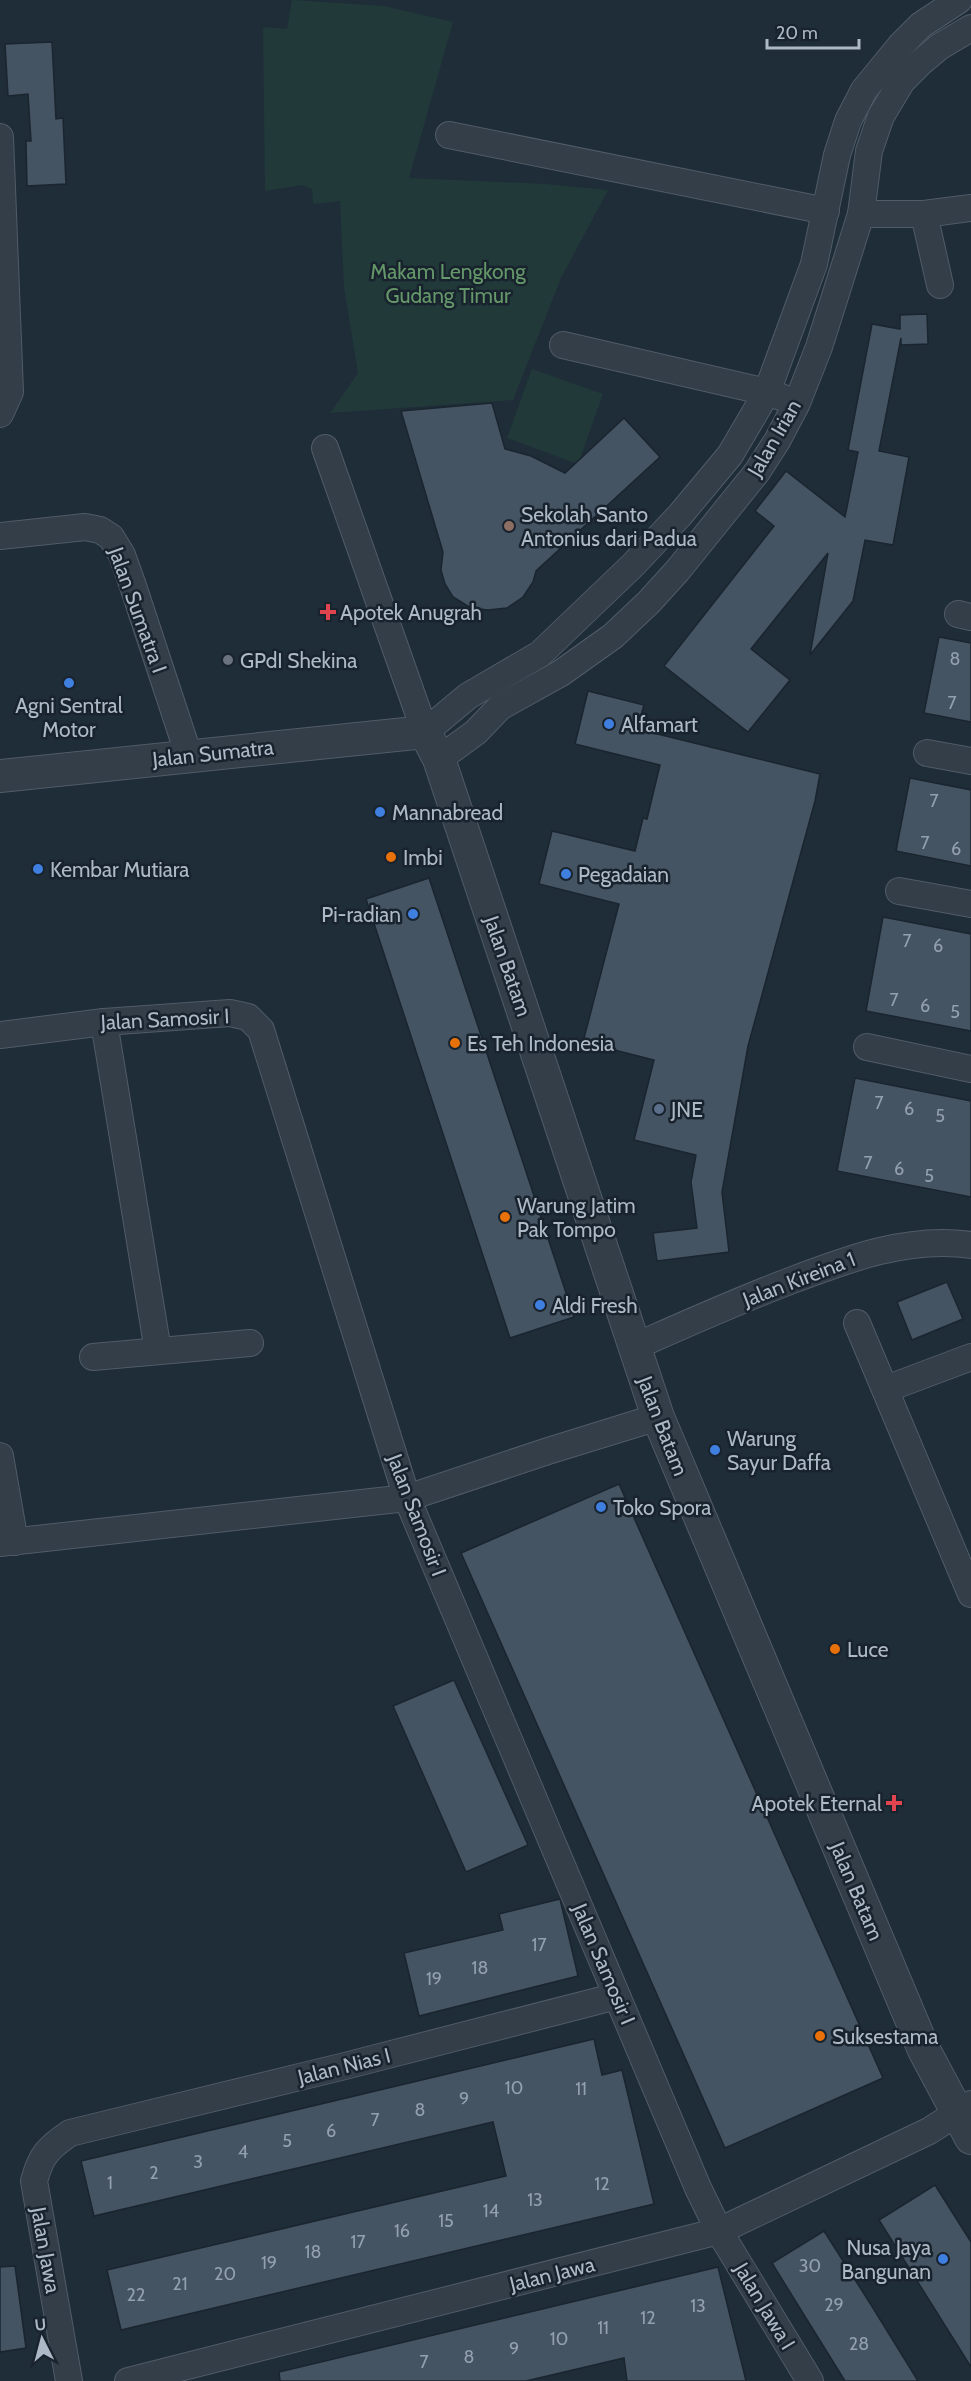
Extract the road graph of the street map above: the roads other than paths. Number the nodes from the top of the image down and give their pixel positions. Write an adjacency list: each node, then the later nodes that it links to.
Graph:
1 (959, 0): 3 (street, Jalan Irian)
2 (971, 28): 4 (street, Jalan Irian)
3 (864, 90): 4 (street); 8 (street, Jalan Irian)
4 (888, 101): 9 (street, Jalan Irian)
5 (449, 135): 8 (street)
6 (0, 137): 15 (street)
7 (971, 208): 10 (street)
8 (826, 211): 13 (street, Jalan Irian)
9 (861, 214): 10 (street); 14 (street, Jalan Irian)
10 (924, 214): 11 (street)
11 (940, 285)
12 (563, 345): 13 (street, Jalan Irian)
13 (767, 392): 14 (street); 17 (street, Jalan Irian)
14 (796, 403): 18 (street, Jalan Irian)
15 (0, 414)
16 (325, 448): 20 (street)
17 (730, 455): 18 (street); 20 (street, Jalan Irian)
18 (757, 472): 20 (street, Jalan Irian)
19 (0, 536): 22 (street, Jalan Sumatra I)
20 (432, 746): 22 (street, Jalan Sumatra); 34 (street, Jalan Batam)
21 (927, 753): 23 (street)
22 (189, 756): 24 (street, Jalan Sumatra)
23 (971, 761)
24 (0, 776)
25 (899, 891): 26 (street)
26 (971, 904)
27 (104, 1022): 28 (street, Jalan Samosir I); 35 (street); 41 (street, Jalan Samosir I)
28 (0, 1035)
29 (867, 1047): 30 (street)
30 (971, 1069)
31 (971, 1245): 34 (street, Jalan Kireina 1)
32 (857, 1323): 38 (street)
33 (250, 1343): 35 (street)
34 (634, 1347): 39 (street, Jalan Batam)
35 (158, 1351): 36 (street)
36 (93, 1357)
37 (971, 1357): 38 (street)
38 (886, 1389): 43 (street)
39 (658, 1418): 41 (street); 45 (street, Jalan Batam)
40 (0, 1456): 42 (street)
41 (407, 1498): 42 (street); 44 (street, Jalan Samosir I)
42 (8, 1543)
43 (971, 1594)
44 (617, 1996): 46 (street, Jalan Nias I); 47 (street, Jalan Samosir I)
45 (966, 2118): 47 (street, Jalan Jawa)
46 (70, 2133): 48 (street, Jalan Jawa)
47 (719, 2231): 49 (street, Jalan Jawa); 50 (street, Jalan Jawa I)
48 (69, 2381)
49 (128, 2381)
50 (810, 2381)

